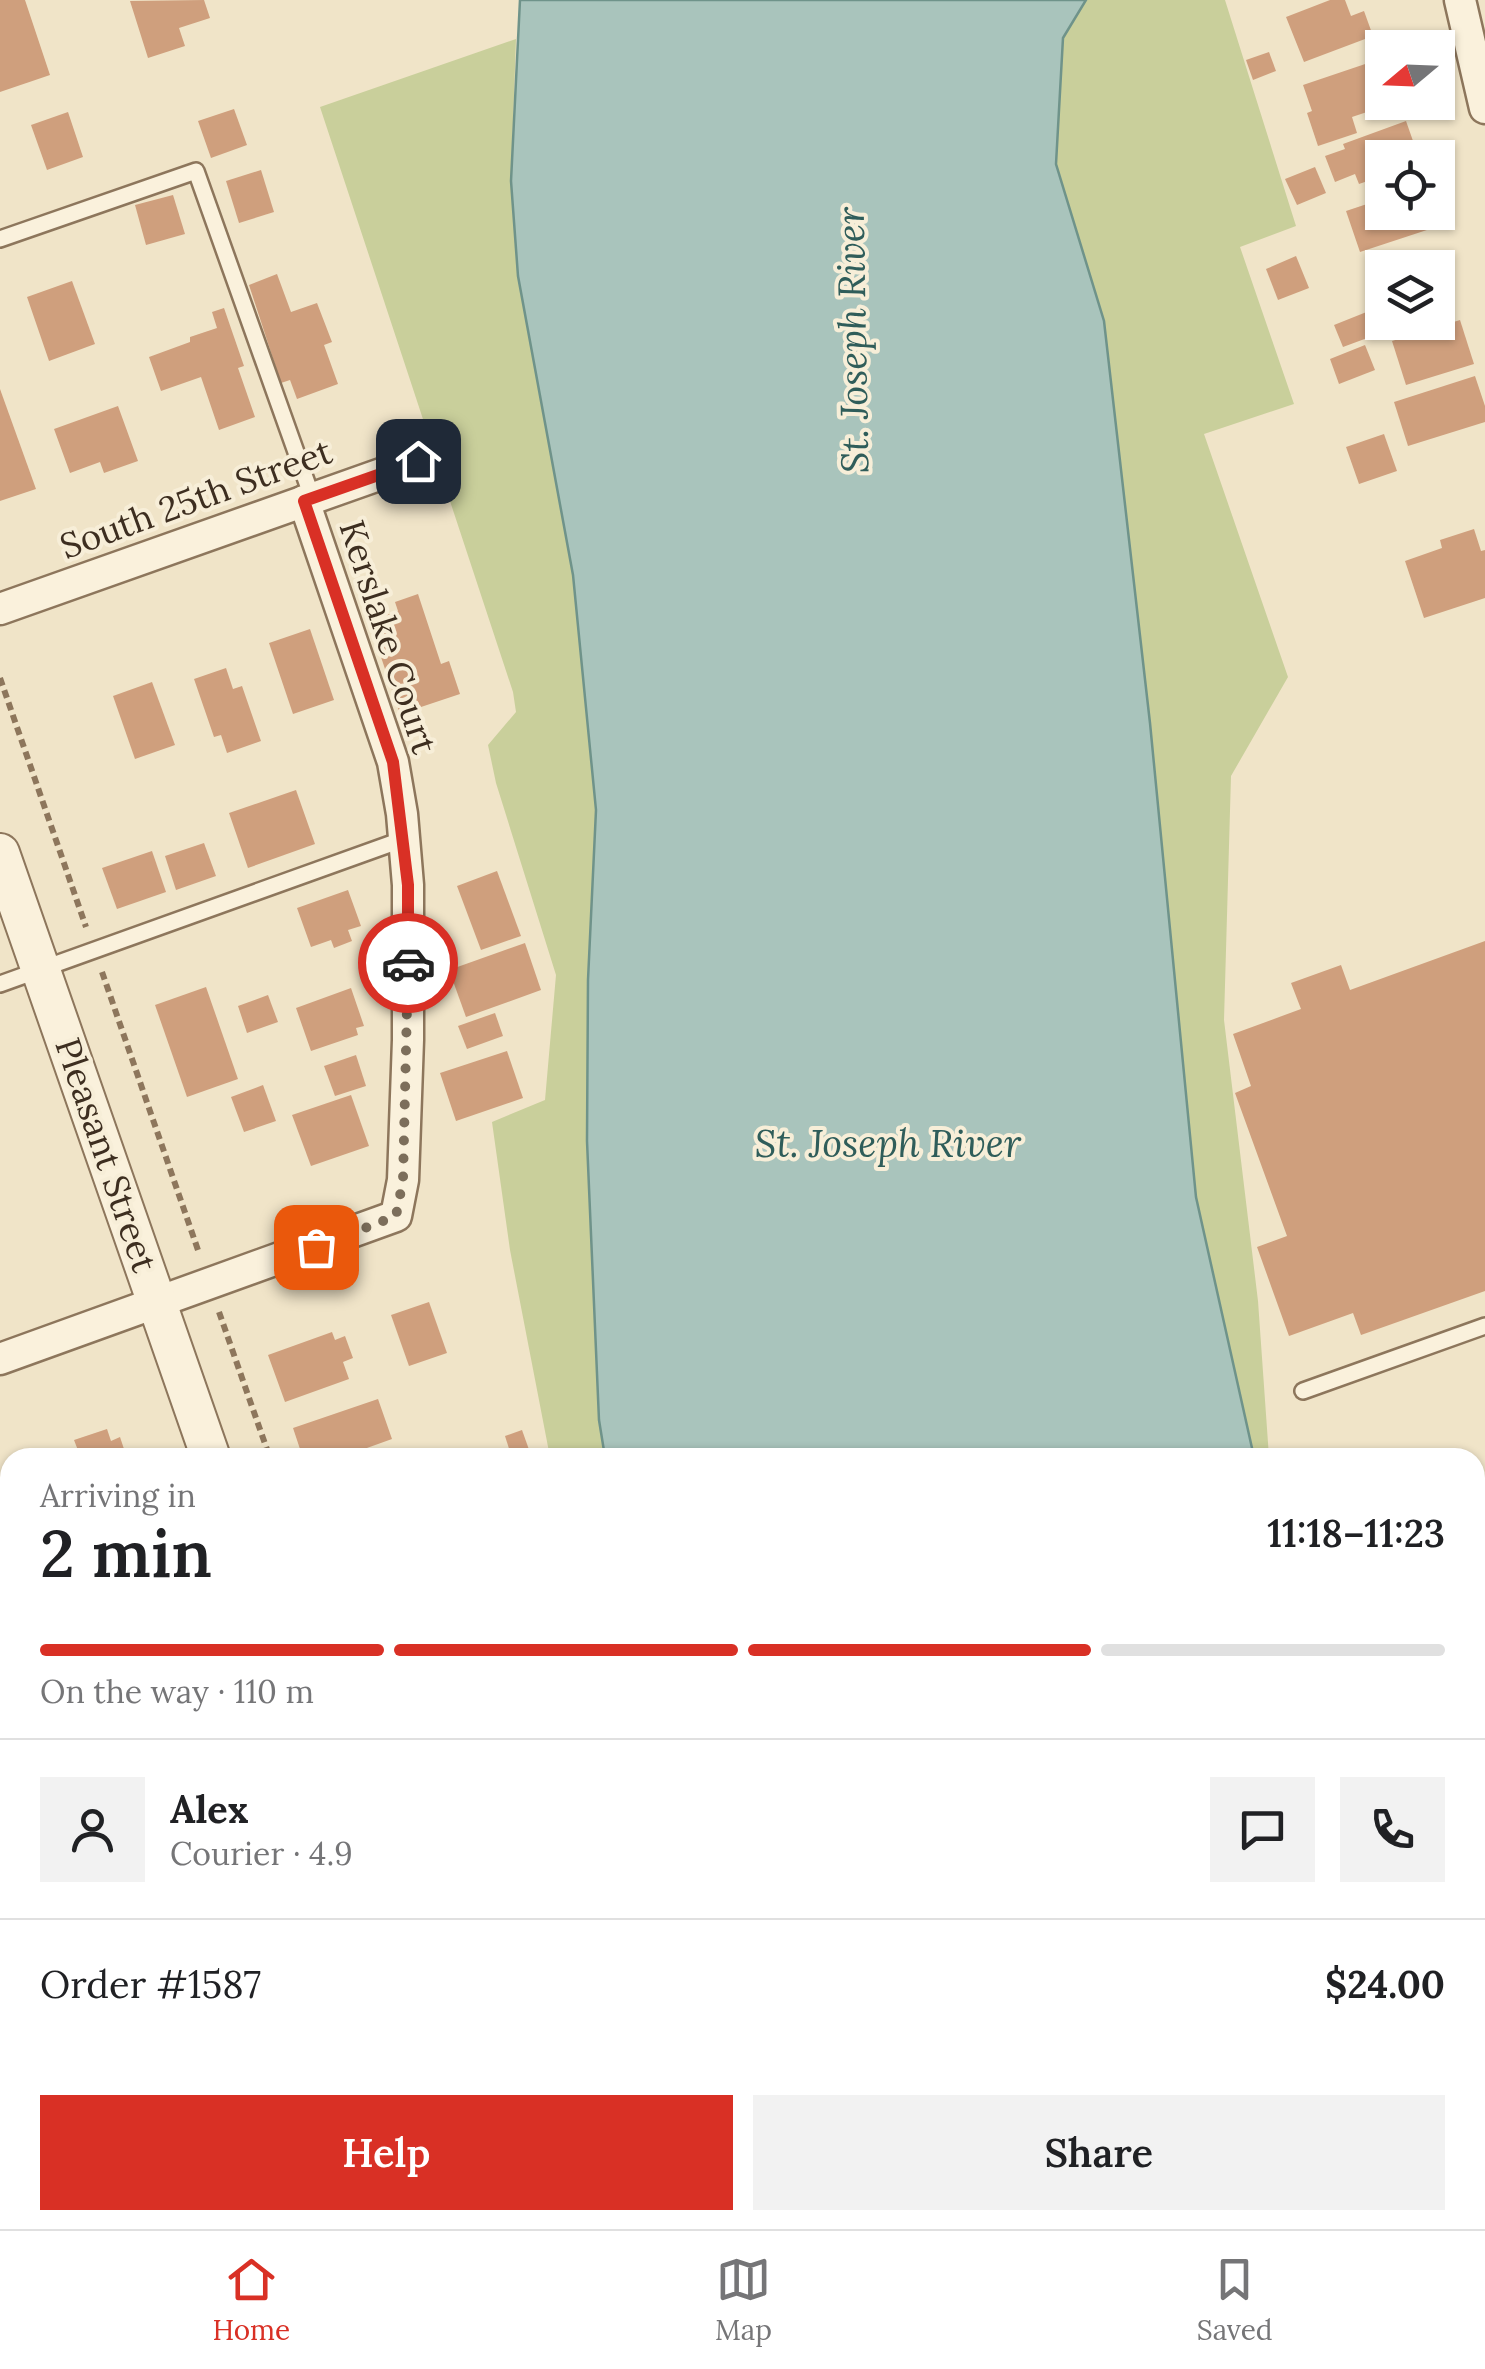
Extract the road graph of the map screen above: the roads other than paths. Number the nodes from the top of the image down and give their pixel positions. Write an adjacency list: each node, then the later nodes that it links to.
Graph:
1 (1460, 0): 2 (street)
2 (1485, 108)
3 (0, 239): 5 (lane)
4 (418, 461): 5 (street, South 25th Street)
5 (308, 499): 6 (street, South 25th Street); 7 (street, Kerslake Court)
6 (0, 608)
7 (404, 840): 9 (lane); 11 (street, Kerslake Court)
8 (0, 853): 9 (street, Pleasant Street)
9 (41, 970): 10 (lane); 11 (street, Pleasant Street)
10 (0, 984)
11 (156, 1303): 13 (street); 15 (street, Pleasant Street)
12 (1485, 1326): 14 (lane)
13 (0, 1359)
14 (1303, 1391)
15 (208, 1448)

